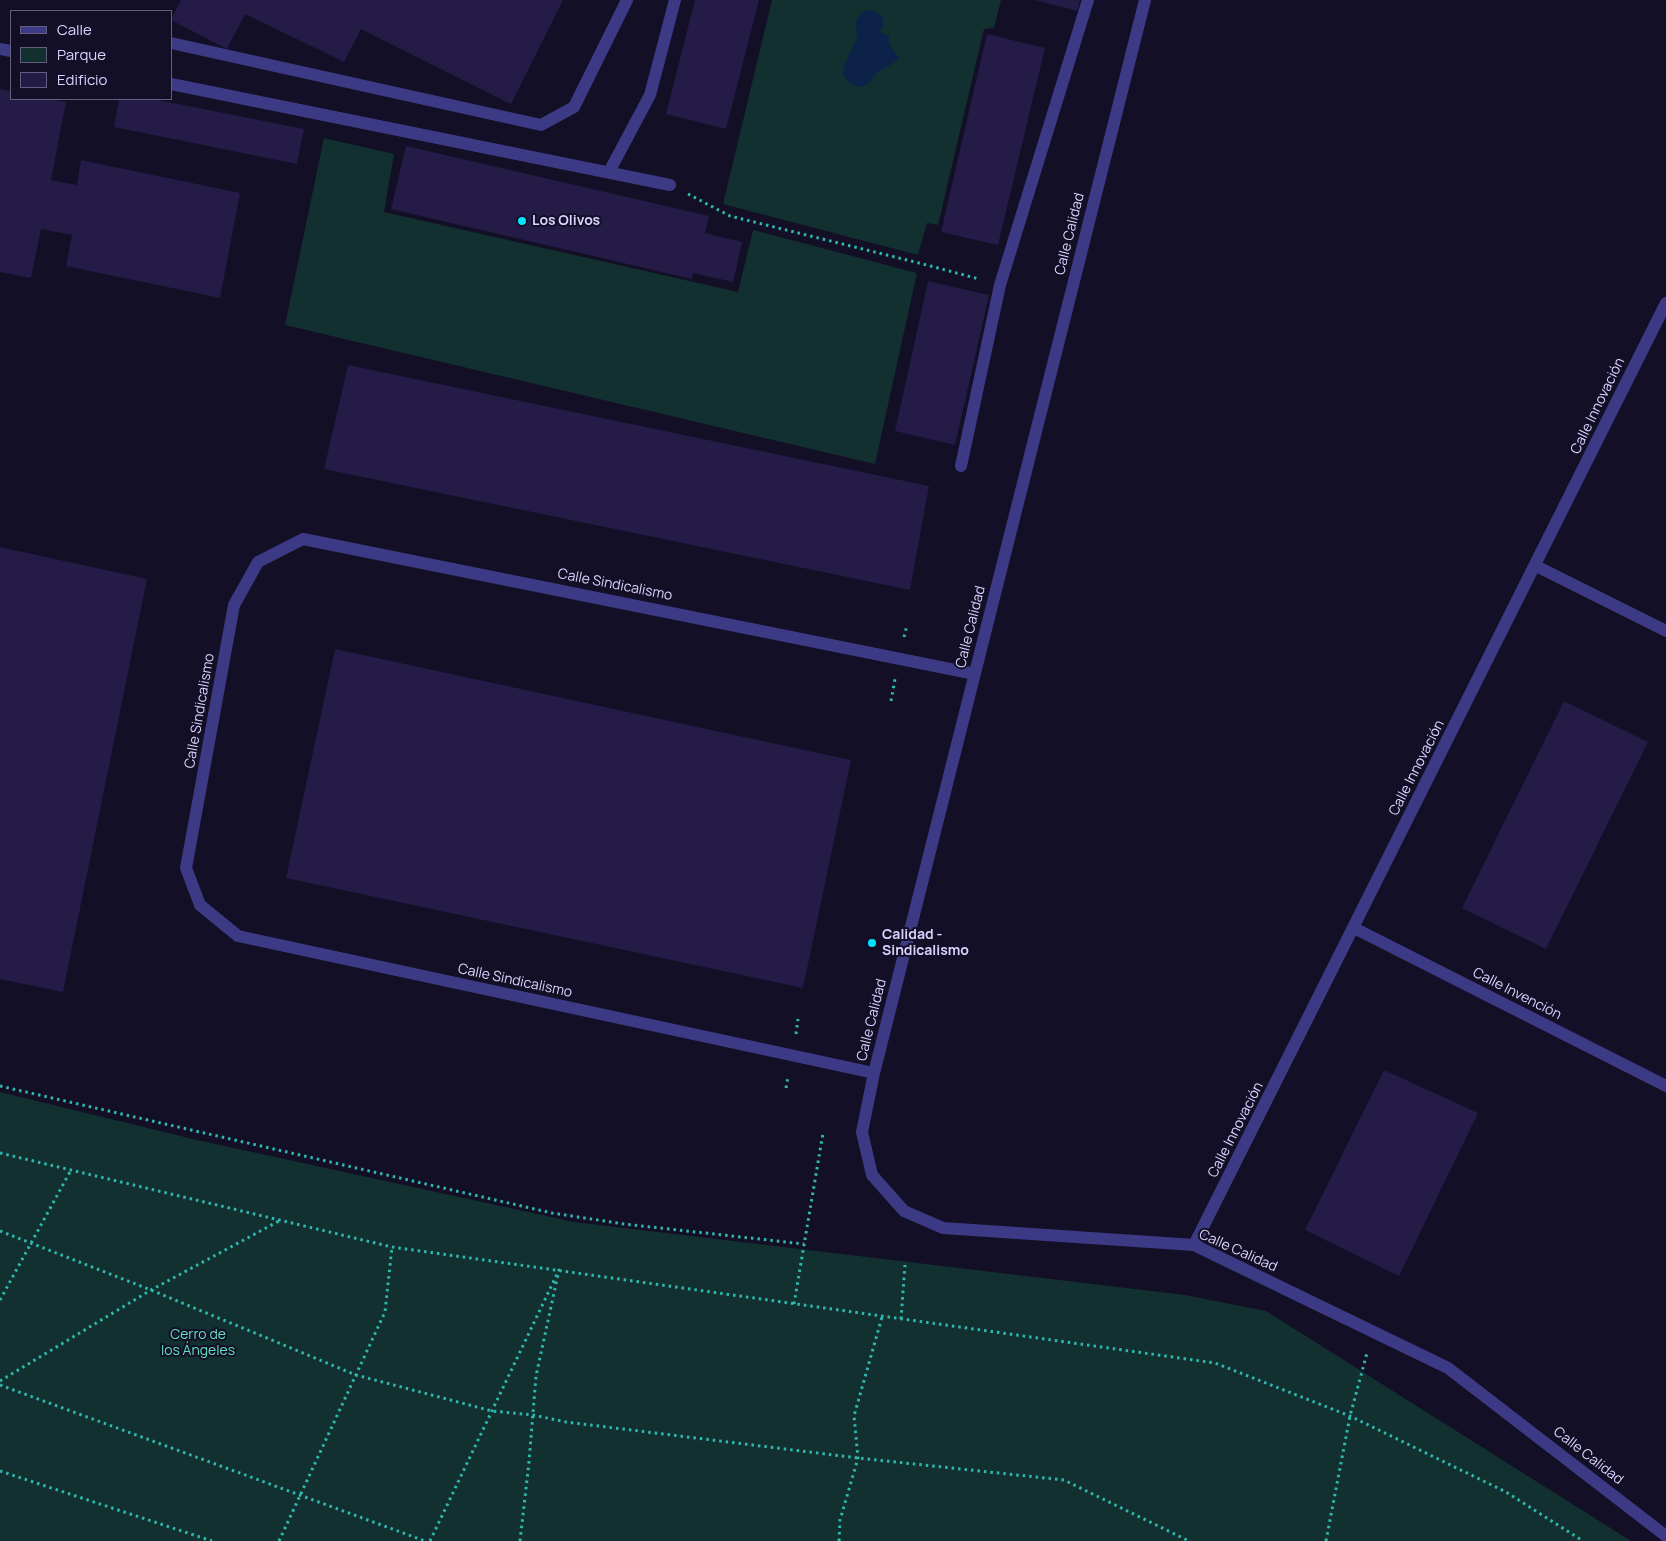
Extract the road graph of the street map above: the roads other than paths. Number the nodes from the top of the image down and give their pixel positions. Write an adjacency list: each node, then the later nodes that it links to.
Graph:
1 (627, 0): 5 (street)
2 (675, 0): 7 (street)
3 (1088, 0): 10 (street)
4 (1145, 0): 13 (street, Calle Calidad)
5 (172, 43)
6 (172, 84): 7 (street)
7 (609, 172): 8 (street)
8 (670, 184)
9 (1666, 303): 11 (street, Calle Innovación)
10 (961, 466)
11 (1536, 566): 12 (street); 14 (street, Calle Innovación)
12 (1666, 631)
13 (974, 674): 15 (street, Calle Calidad); 15 (street, Calle Sindicalismo)
14 (1354, 928): 16 (street, Calle Invención); 17 (street, Calle Innovación)
15 (874, 1073): 17 (street, Calle Calidad)
16 (1666, 1086)
17 (1194, 1245): 18 (street, Calle Calidad)
18 (1666, 1536)

